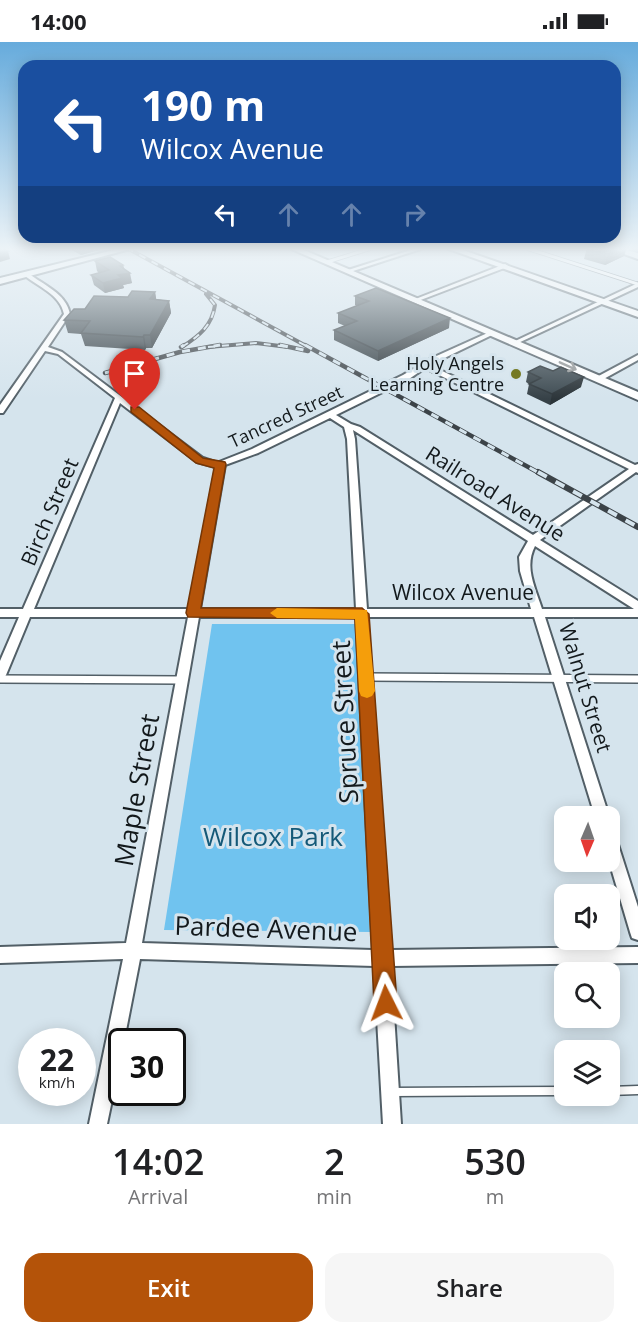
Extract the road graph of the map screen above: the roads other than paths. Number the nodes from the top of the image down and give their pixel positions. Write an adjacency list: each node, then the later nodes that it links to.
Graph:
1 (61, 298): 11 (street)
2 (412, 298): 6 (main road)
3 (420, 298): 6 (street)
4 (595, 298): 7 (main road)
5 (611, 298): 7 (street)
6 (416, 300): 9 (main road)
7 (605, 302): 8 (main road); 10 (street)
8 (638, 314)
9 (492, 333): 10 (main road); 13 (street, Tancred Street)
10 (514, 343): 14 (main road, one-way to 14)
11 (44, 348): 16 (street); 17 (street)
12 (638, 357): 14 (street)
13 (425, 365): 18 (street, Tancred Street); 21 (street)
14 (597, 379): 15 (main road)
15 (638, 396)
16 (119, 397): 20 (street); 28 (street, Birch Street)
17 (0, 411)
18 (331, 415): 19 (street, Railroad Avenue); 20 (street, Tancred Street)
19 (348, 426): 22 (street, Railroad Avenue); 29 (street, Spruce Street)
20 (221, 464): 26 (street, Maple Street)
21 (637, 469): 22 (street)
22 (533, 540): 23 (street, Railroad Avenue); 24 (street, Walnut Street)
23 (638, 606)
24 (540, 612): 27 (street, Wilcox Avenue); 29 (street, Wilcox Avenue); 32 (street, Walnut Street)
25 (0, 613): 28 (street, Wilcox Avenue)
26 (193, 613): 28 (street, Wilcox Avenue); 29 (street, Wilcox Avenue); 34 (street, Maple Street)
27 (638, 613)
28 (26, 614): 30 (street, Birch Street)
29 (362, 614): 31 (street, Spruce Street)
30 (0, 677): 34 (lane)
31 (366, 677): 32 (lane); 41 (street, Spruce Street)
32 (560, 678): 33 (lane); 35 (street, Walnut Street)
33 (638, 679)
34 (181, 680): 38 (street, Maple Street)
35 (599, 806)
36 (619, 872): 37 (street)
37 (638, 932)
38 (133, 951): 40 (street, Pardee Avenue); 41 (street, Pardee Avenue); 46 (street, Maple Street)
39 (638, 955): 41 (street, Pardee Avenue)
40 (0, 956)
41 (383, 958): 45 (street, Spruce Street)
42 (638, 1090): 44 (lane)
43 (554, 1091): 45 (lane)
44 (620, 1091)
45 (390, 1092): 47 (street, Spruce Street)
46 (98, 1124)
47 (392, 1124)

